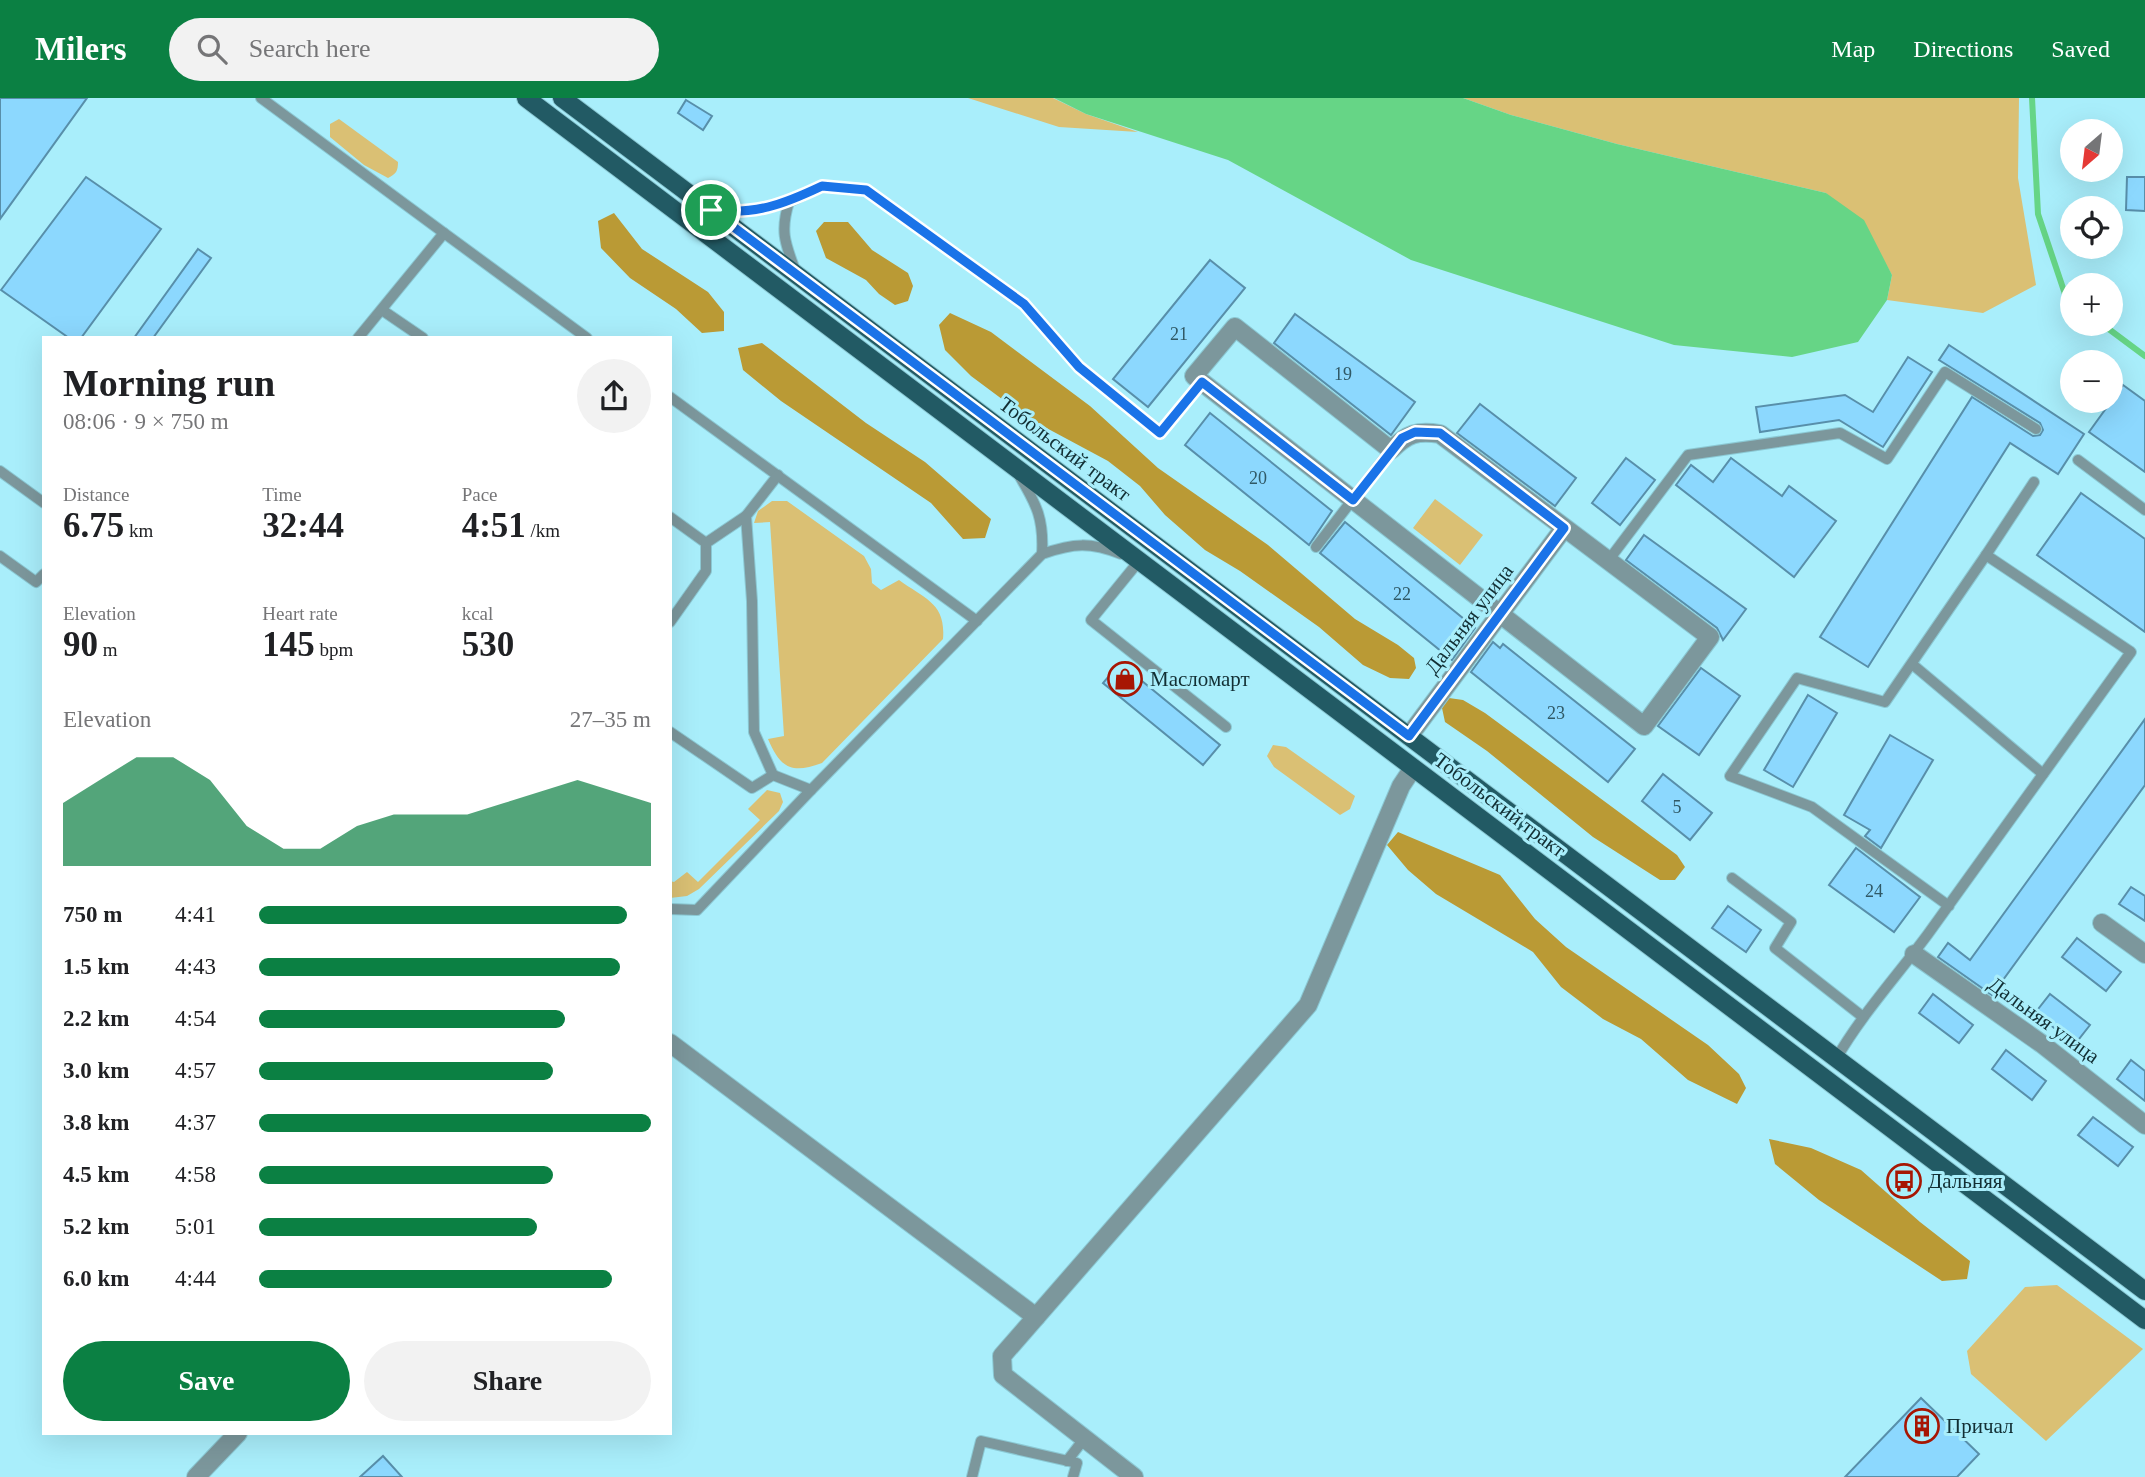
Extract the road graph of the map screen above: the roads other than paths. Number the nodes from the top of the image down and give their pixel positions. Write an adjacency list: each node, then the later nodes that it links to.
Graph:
1 (261, 98): 6 (lane)
2 (526, 98): 17 (main road, Тобольский тракт)
3 (562, 98): 5 (main road, Тобольский тракт)
4 (789, 202): 5 (lane); 7 (lane); 12 (lane)
5 (711, 210): 7 (main road, Тобольский тракт)
6 (444, 233): 8 (lane); 11 (lane)
7 (797, 274): 41 (main road, Тобольский тракт)
8 (382, 310): 9 (lane); 10 (lane)
9 (360, 336)
10 (420, 336)
11 (584, 336)
12 (1202, 382): 15 (street); 21 (street)
13 (672, 398): 19 (lane)
14 (2036, 429): 33 (lane)
15 (1391, 450): 21 (lane); 26 (street)
16 (2078, 460): 23 (lane)
17 (1015, 468): 29 (lane); 32 (main road, Тобольский тракт)
18 (0, 471): 22 (lane)
19 (778, 475): 24 (lane); 37 (lane)
20 (2034, 482): 30 (lane)
21 (1353, 500): 28 (lane); 35 (street)
22 (42, 502)
23 (2145, 510)
24 (746, 516): 27 (lane); 44 (lane)
25 (672, 518): 27 (lane)
26 (1564, 528): 33 (street); 35 (street, Дальняя улица)
27 (706, 543): 36 (lane)
28 (1316, 547)
29 (1042, 554): 32 (lane); 37 (lane)
30 (1986, 555): 38 (lane); 43 (lane)
31 (0, 556): 34 (lane)
32 (1139, 561): 39 (lane); 42 (main road, Тобольский тракт)
33 (1608, 561): 35 (street)
34 (41, 581)
35 (1500, 616): 41 (street, Дальняя улица)
36 (672, 619)
37 (977, 621): 45 (lane)
38 (1912, 664): 43 (lane); 47 (lane)
39 (1226, 727)
40 (672, 733): 44 (lane)
41 (1409, 736): 54 (main road, Тобольский тракт)
42 (1413, 768): 55 (main road, Тобольский тракт); 58 (street)
43 (2043, 774): 47 (lane)
44 (773, 775): 45 (lane)
45 (811, 790): 48 (lane)
46 (1732, 877): 52 (lane)
47 (1949, 905): 50 (lane)
48 (672, 909)
49 (2102, 923): 51 (street)
50 (1914, 954): 52 (lane); 56 (street, Дальняя улица)
51 (2145, 954)
52 (1863, 1017): 54 (lane)
53 (672, 1044): 58 (street)
54 (1836, 1059): 55 (main road); 57 (main road, Тобольский тракт)
55 (1822, 1077): 59 (main road, Тобольский тракт)
56 (2145, 1125)
57 (2145, 1291)
58 (1037, 1317): 61 (street)
59 (2145, 1320)
60 (236, 1435): 63 (street)
61 (1084, 1439): 62 (lane); 66 (street)
62 (1067, 1461): 64 (lane); 65 (lane)
63 (196, 1477)
64 (972, 1477)
65 (1073, 1477)
66 (1134, 1477)

